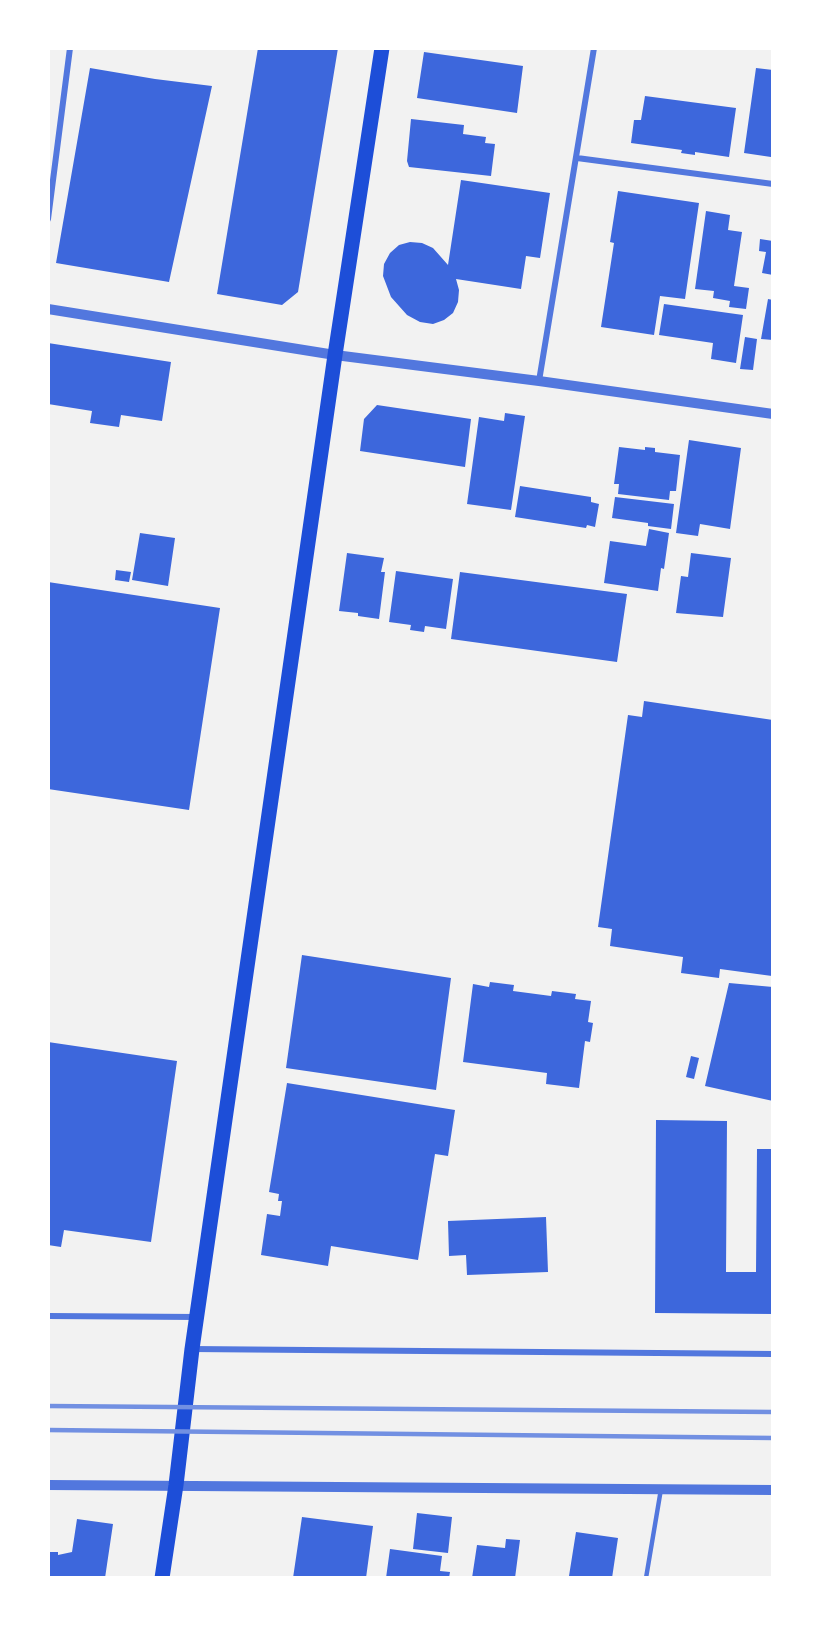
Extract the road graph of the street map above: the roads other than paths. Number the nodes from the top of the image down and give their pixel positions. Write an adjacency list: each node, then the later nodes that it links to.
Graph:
1 (69, 48): 6 (street)
2 (382, 48): 8 (main road)
3 (594, 48): 4 (street)
4 (577, 158): 5 (street); 9 (street)
5 (773, 184)
6 (48, 219)
7 (48, 309): 8 (street)
8 (335, 355): 9 (street); 12 (main road)
9 (539, 381): 10 (street)
10 (773, 414)
11 (48, 1316): 12 (street)
12 (197, 1317): 13 (main road)
13 (192, 1349): 14 (street); 16 (main road)
14 (773, 1354)
15 (48, 1485): 16 (street)
16 (176, 1485): 17 (street); 19 (main road)
17 (661, 1489): 18 (street); 20 (lane)
18 (773, 1490)
19 (162, 1578)
20 (646, 1578)

